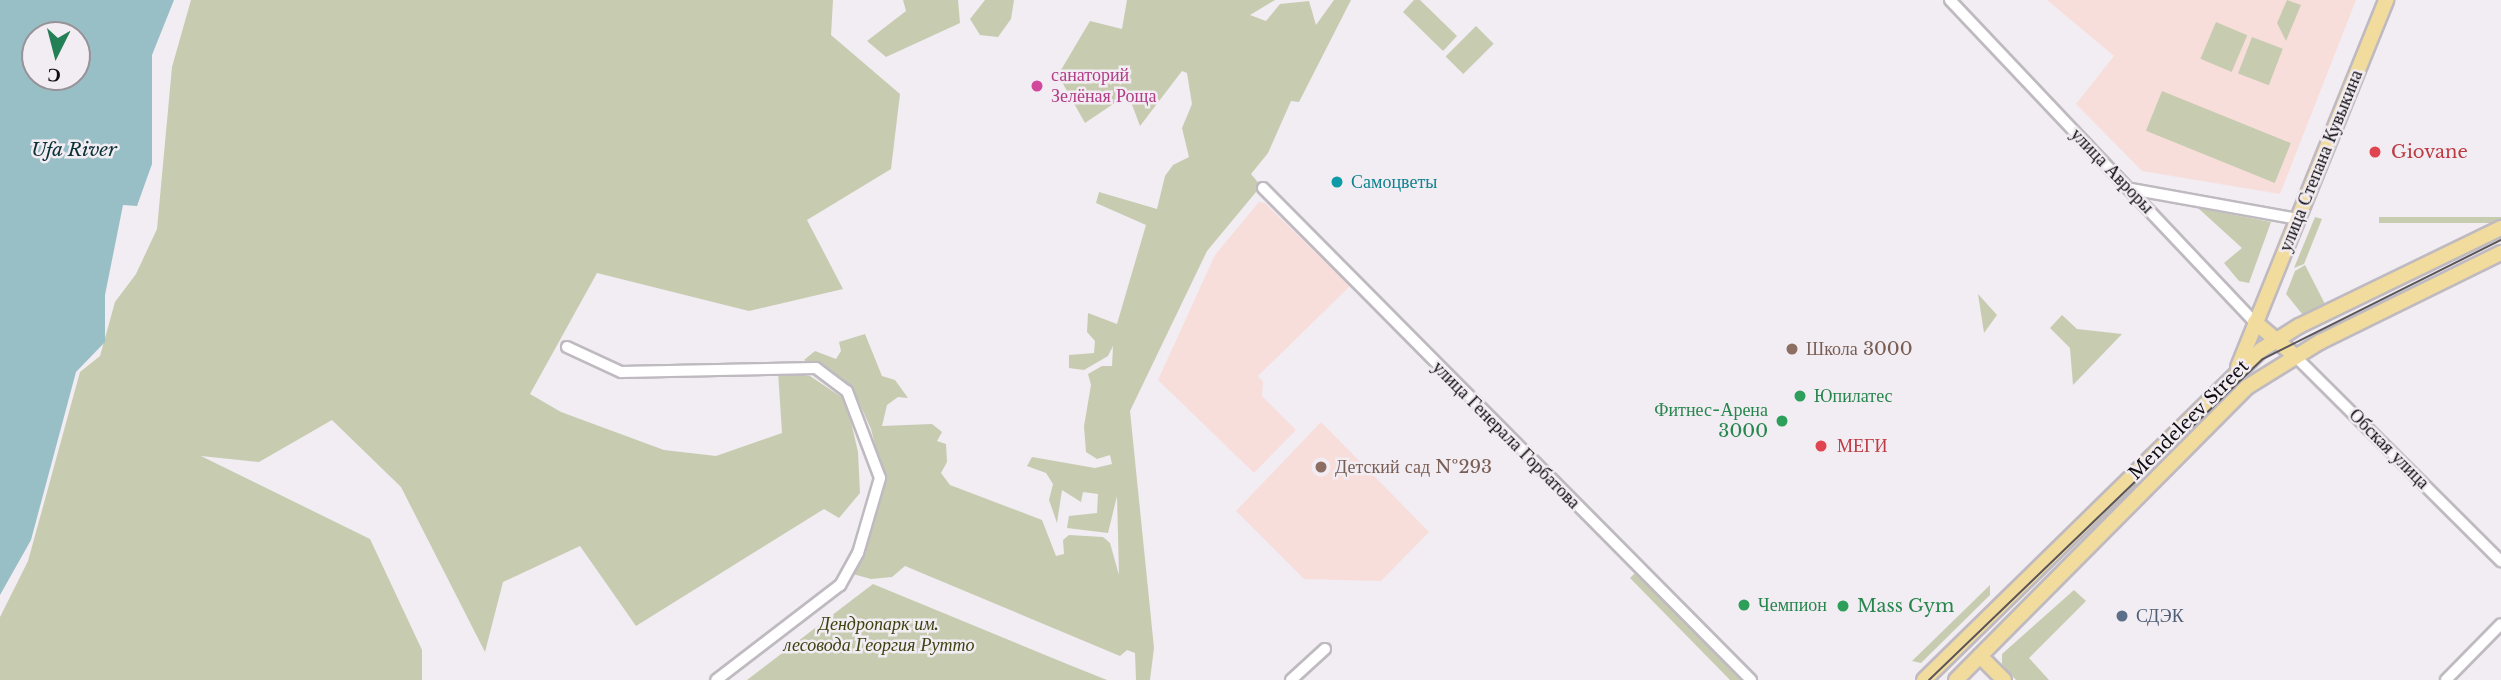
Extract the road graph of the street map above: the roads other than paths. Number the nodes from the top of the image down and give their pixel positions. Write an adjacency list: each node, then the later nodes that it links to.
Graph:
1 (2386, 0): 5 (main road, улица Степана Кувыкина)
2 (1955, 2): 4 (street, улица Авроры)
3 (1263, 188): 21 (street, улица Генерала Горбатова)
4 (2129, 189): 5 (street); 8 (street, улица Авроры)
5 (2297, 219): 8 (main road, улица Степана Кувыкина)
6 (2501, 228): 9 (main road, Mendeleev Street)
7 (2501, 253): 11 (main road, Mendeleev Street)
8 (2255, 322): 9 (main road, улица Авроры); 12 (main road, улица Степана Кувыкина); 13 (main road, улица Степана Кувыкина)
9 (2276, 340): 11 (main road, Обская улица); 12 (main road, Mendeleev Street)
10 (567, 347): 19 (street)
11 (2295, 356): 14 (main road, Mendeleev Street); 15 (street, Обская улица)
12 (2248, 361): 13 (main road, Mendeleev Street); 14 (main road, улица Степана Кувыкина)
13 (2235, 374): 22 (main road, Mendeleev Street)
14 (2247, 387): 18 (main road, Mendeleev Street)
15 (2501, 561)
16 (2501, 624): 25 (street)
17 (1325, 649): 20 (street)
18 (1980, 656): 23 (main road, Mendeleev Street); 24 (main road)
19 (716, 680)
20 (1291, 680)
21 (1751, 680)
22 (1924, 680)
23 (1956, 680)
24 (2004, 680)
25 (2446, 680)

